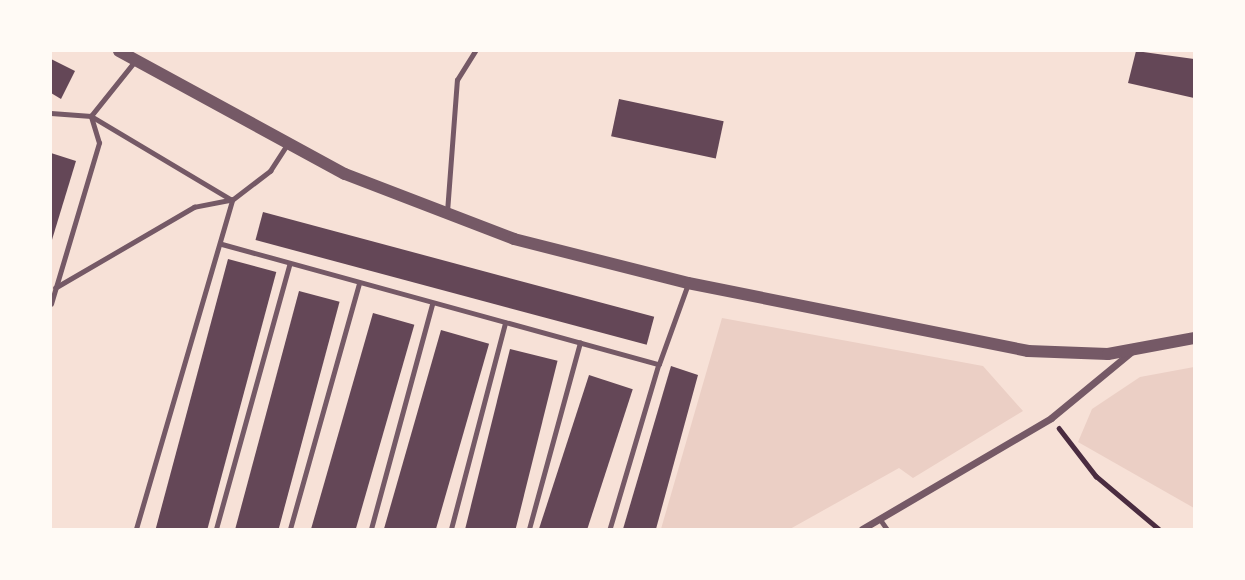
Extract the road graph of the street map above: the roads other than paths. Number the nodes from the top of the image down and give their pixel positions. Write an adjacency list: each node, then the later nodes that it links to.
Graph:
1 (119, 51): 3 (street)
2 (475, 51): 8 (lane)
3 (136, 60): 5 (lane); 6 (street)
4 (51, 113): 5 (lane)
5 (91, 116): 7 (lane); 13 (lane)
6 (287, 145): 7 (lane); 8 (street)
7 (232, 201): 9 (lane); 13 (lane)
8 (447, 216): 11 (street)
9 (222, 244): 10 (lane); 22 (lane)
10 (289, 265): 12 (lane); 23 (lane)
11 (688, 283): 19 (street); 20 (lane)
12 (359, 284): 14 (lane); 24 (lane)
13 (55, 288): 15 (lane)
14 (432, 303): 16 (lane); 25 (lane)
15 (51, 304)
16 (505, 323): 18 (lane); 26 (lane)
17 (1194, 338): 19 (street)
18 (580, 343): 20 (lane); 27 (lane)
19 (1132, 352): 21 (street)
20 (659, 364): 28 (lane)
21 (879, 519): 29 (street); 30 (lane)
22 (136, 529)
23 (216, 529)
24 (290, 529)
25 (370, 529)
26 (451, 529)
27 (529, 529)
28 (610, 529)
29 (862, 529)
30 (887, 529)

